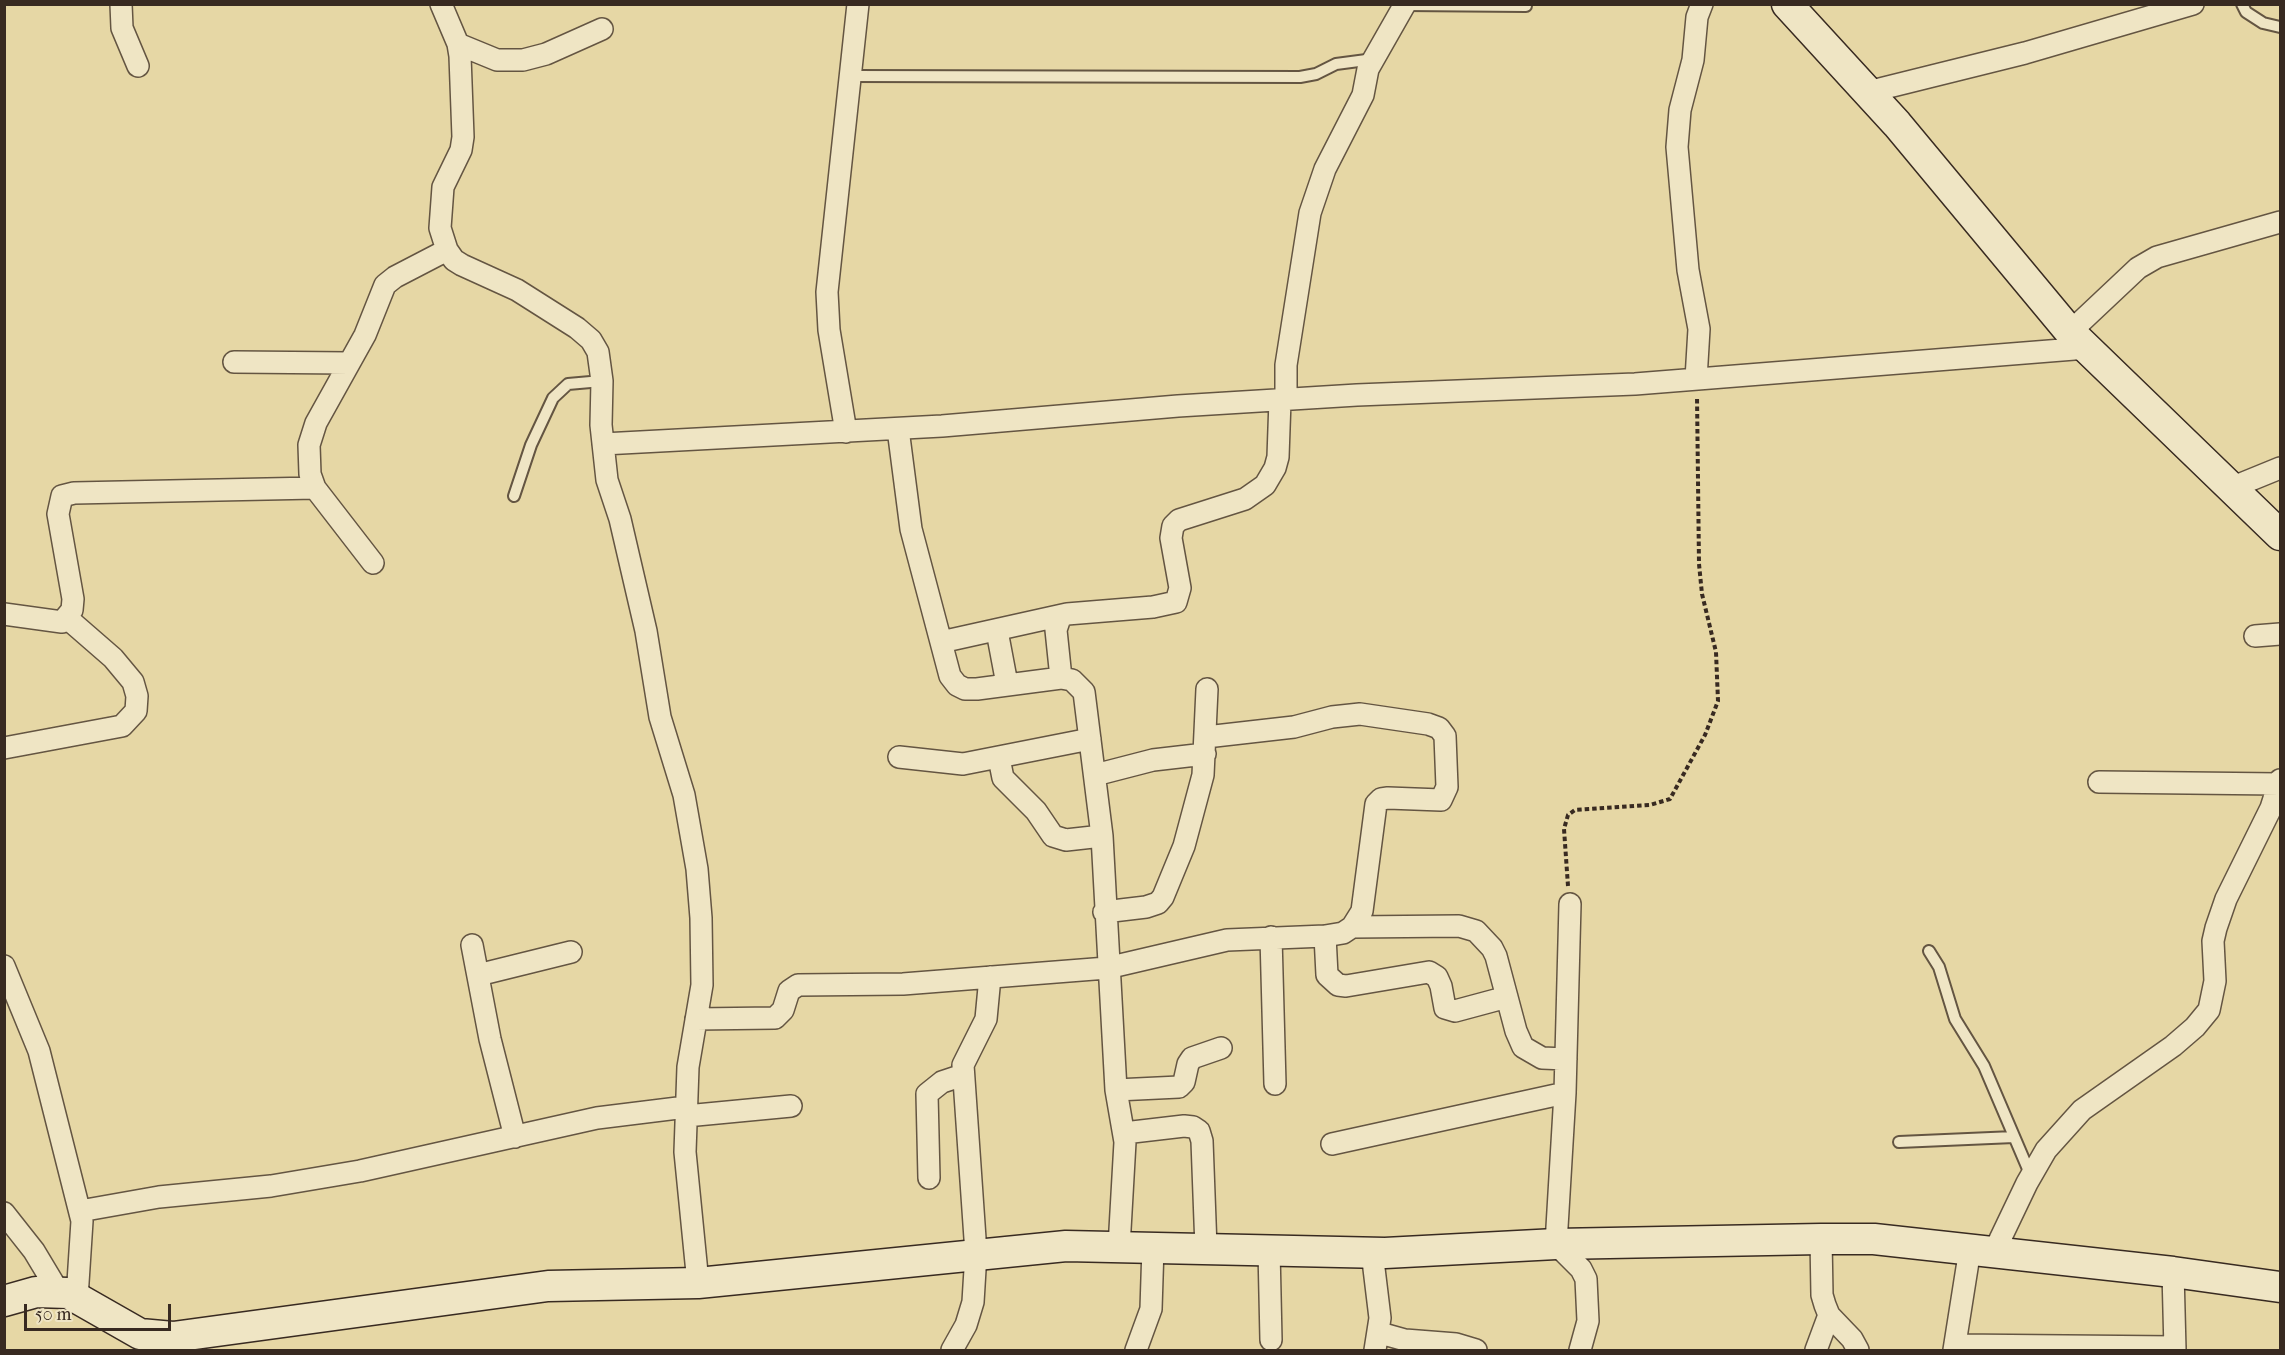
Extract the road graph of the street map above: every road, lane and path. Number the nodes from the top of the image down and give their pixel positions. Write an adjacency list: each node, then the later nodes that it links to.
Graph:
1 (121, 4): 14 (street)
2 (441, 4): 12 (street)
3 (858, 4): 15 (street)
4 (1702, 4): 22 (street)
5 (1787, 4): 16 (street)
6 (2193, 4): 16 (street)
7 (2242, 4): 10 (lane)
8 (1405, 5): 9 (lane); 13 (street)
9 (1526, 6)
10 (2280, 27)
11 (602, 29): 12 (street)
12 (458, 44): 18 (street)
13 (1374, 59): 15 (lane); 24 (street)
14 (138, 66)
15 (851, 75): 26 (street)
16 (1868, 92): 19 (street)
17 (2280, 222): 19 (street)
18 (447, 250): 21 (street); 23 (street)
19 (2078, 340): 22 (street); 30 (street)
20 (234, 362): 21 (street)
21 (349, 363): 29 (street)
22 (1696, 379): 24 (street); 53 (path)
23 (602, 381): 27 (street); 31 (lane)
24 (1283, 400): 25 (street); 35 (street)
25 (898, 429): 26 (street); 40 (street)
26 (846, 432): 27 (street)
27 (603, 444): 66 (street)
28 (2280, 468): 30 (street)
29 (315, 488): 33 (street); 36 (street)
30 (2231, 488): 32 (street)
31 (514, 496)
32 (2280, 535)
33 (373, 563)
34 (4, 614): 36 (street)
35 (1067, 614): 37 (street); 41 (street)
36 (68, 618): 46 (street)
37 (997, 631): 40 (street); 42 (street)
38 (2280, 634): 39 (street)
39 (2255, 636)
40 (941, 642): 42 (street)
41 (1061, 678): 42 (street); 44 (street)
42 (1007, 684)
43 (1207, 689): 45 (street)
44 (1090, 739): 48 (street); 49 (street)
45 (1206, 746): 49 (street); 54 (street); 55 (street)
46 (4, 748)
47 (898, 757): 48 (street)
48 (999, 758): 52 (street)
49 (1095, 775): 52 (street)
50 (2099, 782): 51 (street)
51 (2280, 782): 80 (street)
52 (1101, 836): 54 (street)
53 (1570, 904): 68 (street)
54 (1104, 912): 62 (street)
55 (1352, 927): 56 (street); 65 (street)
56 (1325, 936): 57 (street); 65 (street)
57 (1271, 937): 62 (street); 70 (street)
58 (472, 945): 63 (street)
59 (1929, 951): 77 (lane)
60 (571, 952): 63 (street)
61 (4, 966): 82 (street)
62 (1107, 969): 64 (street); 71 (street)
63 (478, 975): 76 (street)
64 (990, 977): 66 (street); 69 (street)
65 (1507, 997): 68 (street)
66 (696, 1019): 74 (street)
67 (1221, 1048): 71 (street)
68 (1566, 1059): 72 (street)
69 (963, 1075): 81 (street); 92 (street)
70 (1275, 1084)
71 (1116, 1090): 75 (street)
72 (1565, 1093): 79 (street); 85 (street)
73 (791, 1106): 74 (street)
74 (686, 1111): 76 (street); 94 (street)
75 (1124, 1133): 86 (street); 88 (street)
76 (515, 1137): 82 (street)
77 (2014, 1137): 78 (lane); 80 (lane)
78 (1899, 1142)
79 (1332, 1144)
80 (2031, 1176): 90 (street)
81 (929, 1178)
82 (80, 1212): 96 (street)
83 (4, 1213): 96 (street)
84 (1821, 1239): 85 (street); 90 (street); 98 (street)
85 (1556, 1244): 91 (street); 107 (street)
86 (1119, 1247): 87 (street); 92 (street)
87 (1153, 1247): 88 (street); 105 (street)
88 (1206, 1248): 89 (street)
89 (1269, 1250): 91 (street); 99 (street)
90 (1982, 1251): 93 (street); 102 (street)
91 (1372, 1252): 100 (street)
92 (976, 1253): 94 (street); 104 (street)
93 (2172, 1272): 95 (street); 103 (street)
94 (698, 1283): 101 (street)
95 (2280, 1287)
96 (67, 1295): 97 (street); 101 (street)
97 (4, 1301)
98 (1829, 1315): 108 (street); 109 (street)
99 (1271, 1340)
100 (1378, 1342): 106 (street)
101 (156, 1344)
102 (1954, 1348): 103 (street)
103 (2175, 1349)
104 (952, 1350)
105 (1136, 1350)
106 (1476, 1350)
107 (1580, 1350)
108 (1816, 1350)
109 (1858, 1350)

